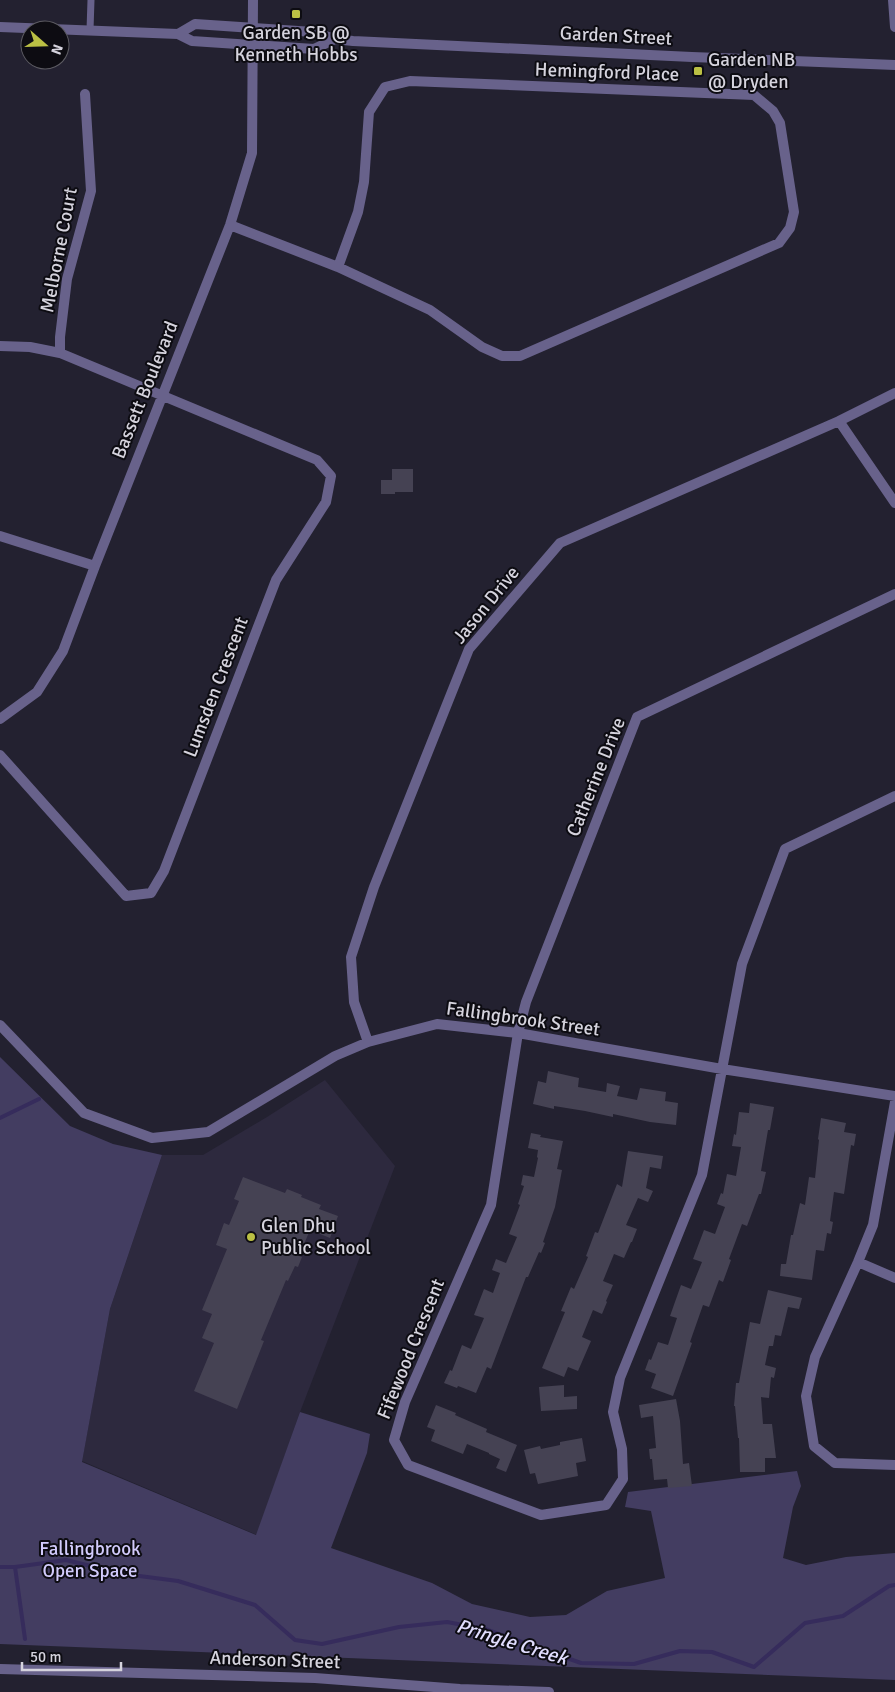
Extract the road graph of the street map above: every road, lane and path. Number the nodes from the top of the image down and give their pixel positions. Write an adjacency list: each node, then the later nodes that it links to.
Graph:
1 (91, 0): 7 (lane)
2 (253, 0): 6 (street, Bassett Boulevard)
3 (893, 0): 5 (street)
4 (0, 27): 7 (street, Garden Street)
5 (895, 27)
6 (253, 29): 8 (street, Garden Street); 9 (street, Garden Street); 10 (street, Bassett Boulevard)
7 (90, 30): 8 (street, Garden Street)
8 (178, 34): 10 (street, Garden Street)
9 (335, 39): 10 (street, Garden Street); 11 (street, Garden Street)
10 (253, 45): 13 (street, Bassett Boulevard)
11 (895, 65)
12 (85, 94): 16 (street, Melborne Court)
13 (230, 225): 14 (street, Hemingford Place); 18 (street, Bassett Boulevard)
14 (338, 267): 14 (street, Hemingford Place)
15 (0, 346): 16 (street)
16 (60, 353): 18 (street)
17 (895, 394): 19 (street, Jason Drive)
18 (162, 395): 22 (street, Bassett Boulevard); 25 (street, Lumsden Crescent)
19 (839, 421): 20 (street); 29 (street, Jason Drive)
20 (895, 503)
21 (0, 536): 22 (street)
22 (95, 566): 24 (street, Bassett Boulevard)
23 (895, 594): 28 (street, Catherine Drive)
24 (0, 718)
25 (0, 755)
26 (895, 796): 30 (street, Fifewood Crescent)
27 (0, 1025): 29 (street, Fallingbrook Street)
28 (518, 1033): 29 (street, Fallingbrook Street); 30 (street, Fallingbrook Street); 30 (street, Fifewood Crescent)
29 (368, 1042)
30 (722, 1069): 31 (street, Fallingbrook Street)
31 (895, 1096)
32 (895, 1102): 33 (street)
33 (858, 1262): 34 (street); 35 (street)
34 (895, 1278)
35 (895, 1465)
36 (0, 1669): 37 (street, Anderson Street)
37 (460, 1690): 38 (street, Anderson Street)
38 (549, 1692)

